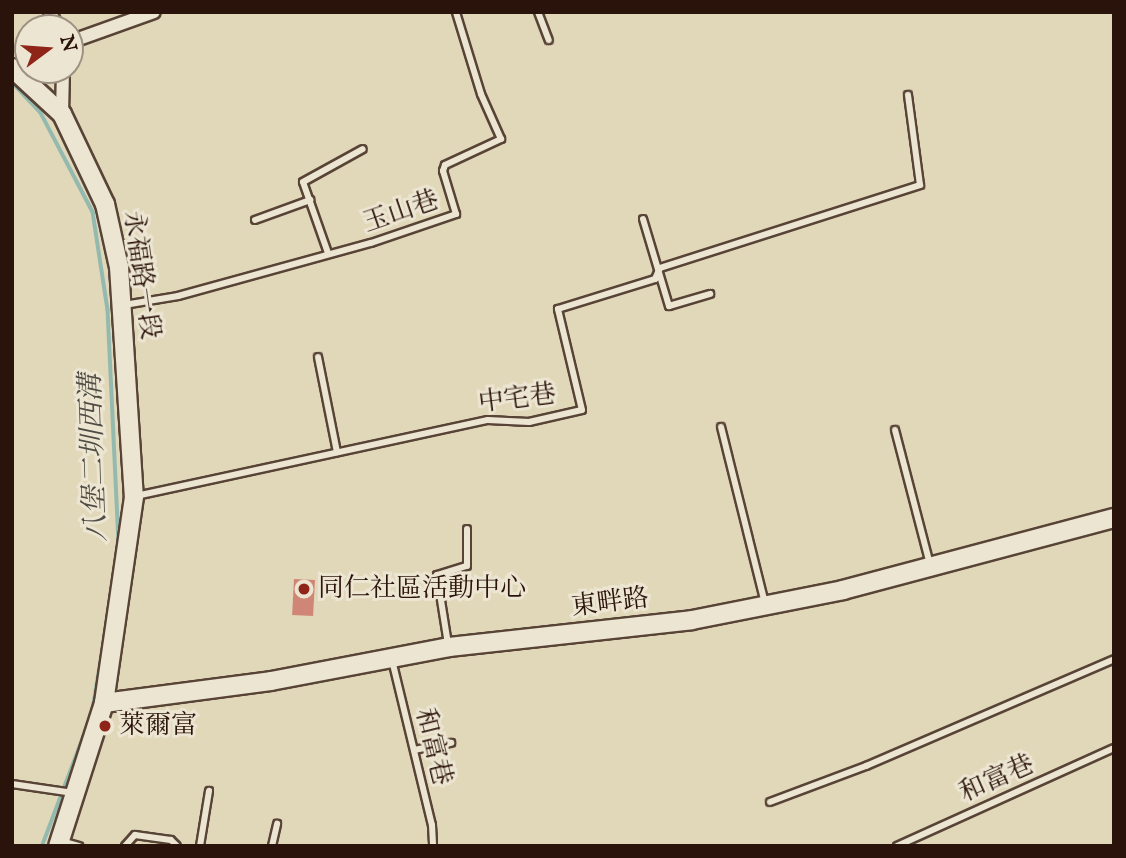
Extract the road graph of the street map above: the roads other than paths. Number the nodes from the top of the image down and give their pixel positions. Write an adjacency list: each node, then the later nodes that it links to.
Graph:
1 (154, 12): 4 (street)
2 (456, 12): 14 (lane, 玉山巷)
3 (538, 12): 5 (lane)
4 (84, 37)
5 (549, 40)
6 (12, 68): 9 (street, 永福路一段)
7 (63, 84): 9 (street)
8 (908, 95): 15 (lane, 中宅巷)
9 (62, 114): 17 (street, 永福路一段)
10 (363, 149): 11 (lane)
11 (310, 200): 13 (lane); 14 (lane)
12 (643, 219): 15 (lane)
13 (255, 220)
14 (328, 253): 17 (lane, 玉山巷)
15 (658, 275): 16 (lane); 21 (lane, 中宅巷)
16 (710, 294)
17 (119, 306): 22 (street, 永福路一段)
18 (318, 357): 21 (lane)
19 (721, 427): 26 (lane)
20 (895, 430): 25 (lane)
21 (337, 452): 22 (lane, 中宅巷)
22 (134, 497): 30 (street, 永福路一段)
23 (1114, 518): 25 (street, 東畔路)
24 (467, 529): 27 (lane)
25 (931, 566): 26 (street, 東畔路)
26 (766, 605): 27 (street, 東畔路)
27 (449, 647): 28 (street, 東畔路)
28 (391, 657): 30 (street, 東畔路); 33 (lane, 和富巷)
29 (1114, 659): 37 (lane)
30 (104, 703): 36 (street, 永福路一段)
31 (451, 743): 33 (lane)
32 (1114, 748): 46 (lane, 和富巷)
33 (414, 750): 45 (lane, 和富巷)
34 (12, 785): 36 (lane)
35 (209, 791): 43 (lane)
36 (66, 792): 39 (street, 永福路一段)
37 (771, 802)
38 (276, 824): 44 (lane)
39 (59, 843): 40 (lane)
40 (79, 846)
41 (125, 846): 42 (lane)
42 (177, 846)
43 (200, 846)
44 (272, 846)
45 (433, 846)
46 (897, 846)

